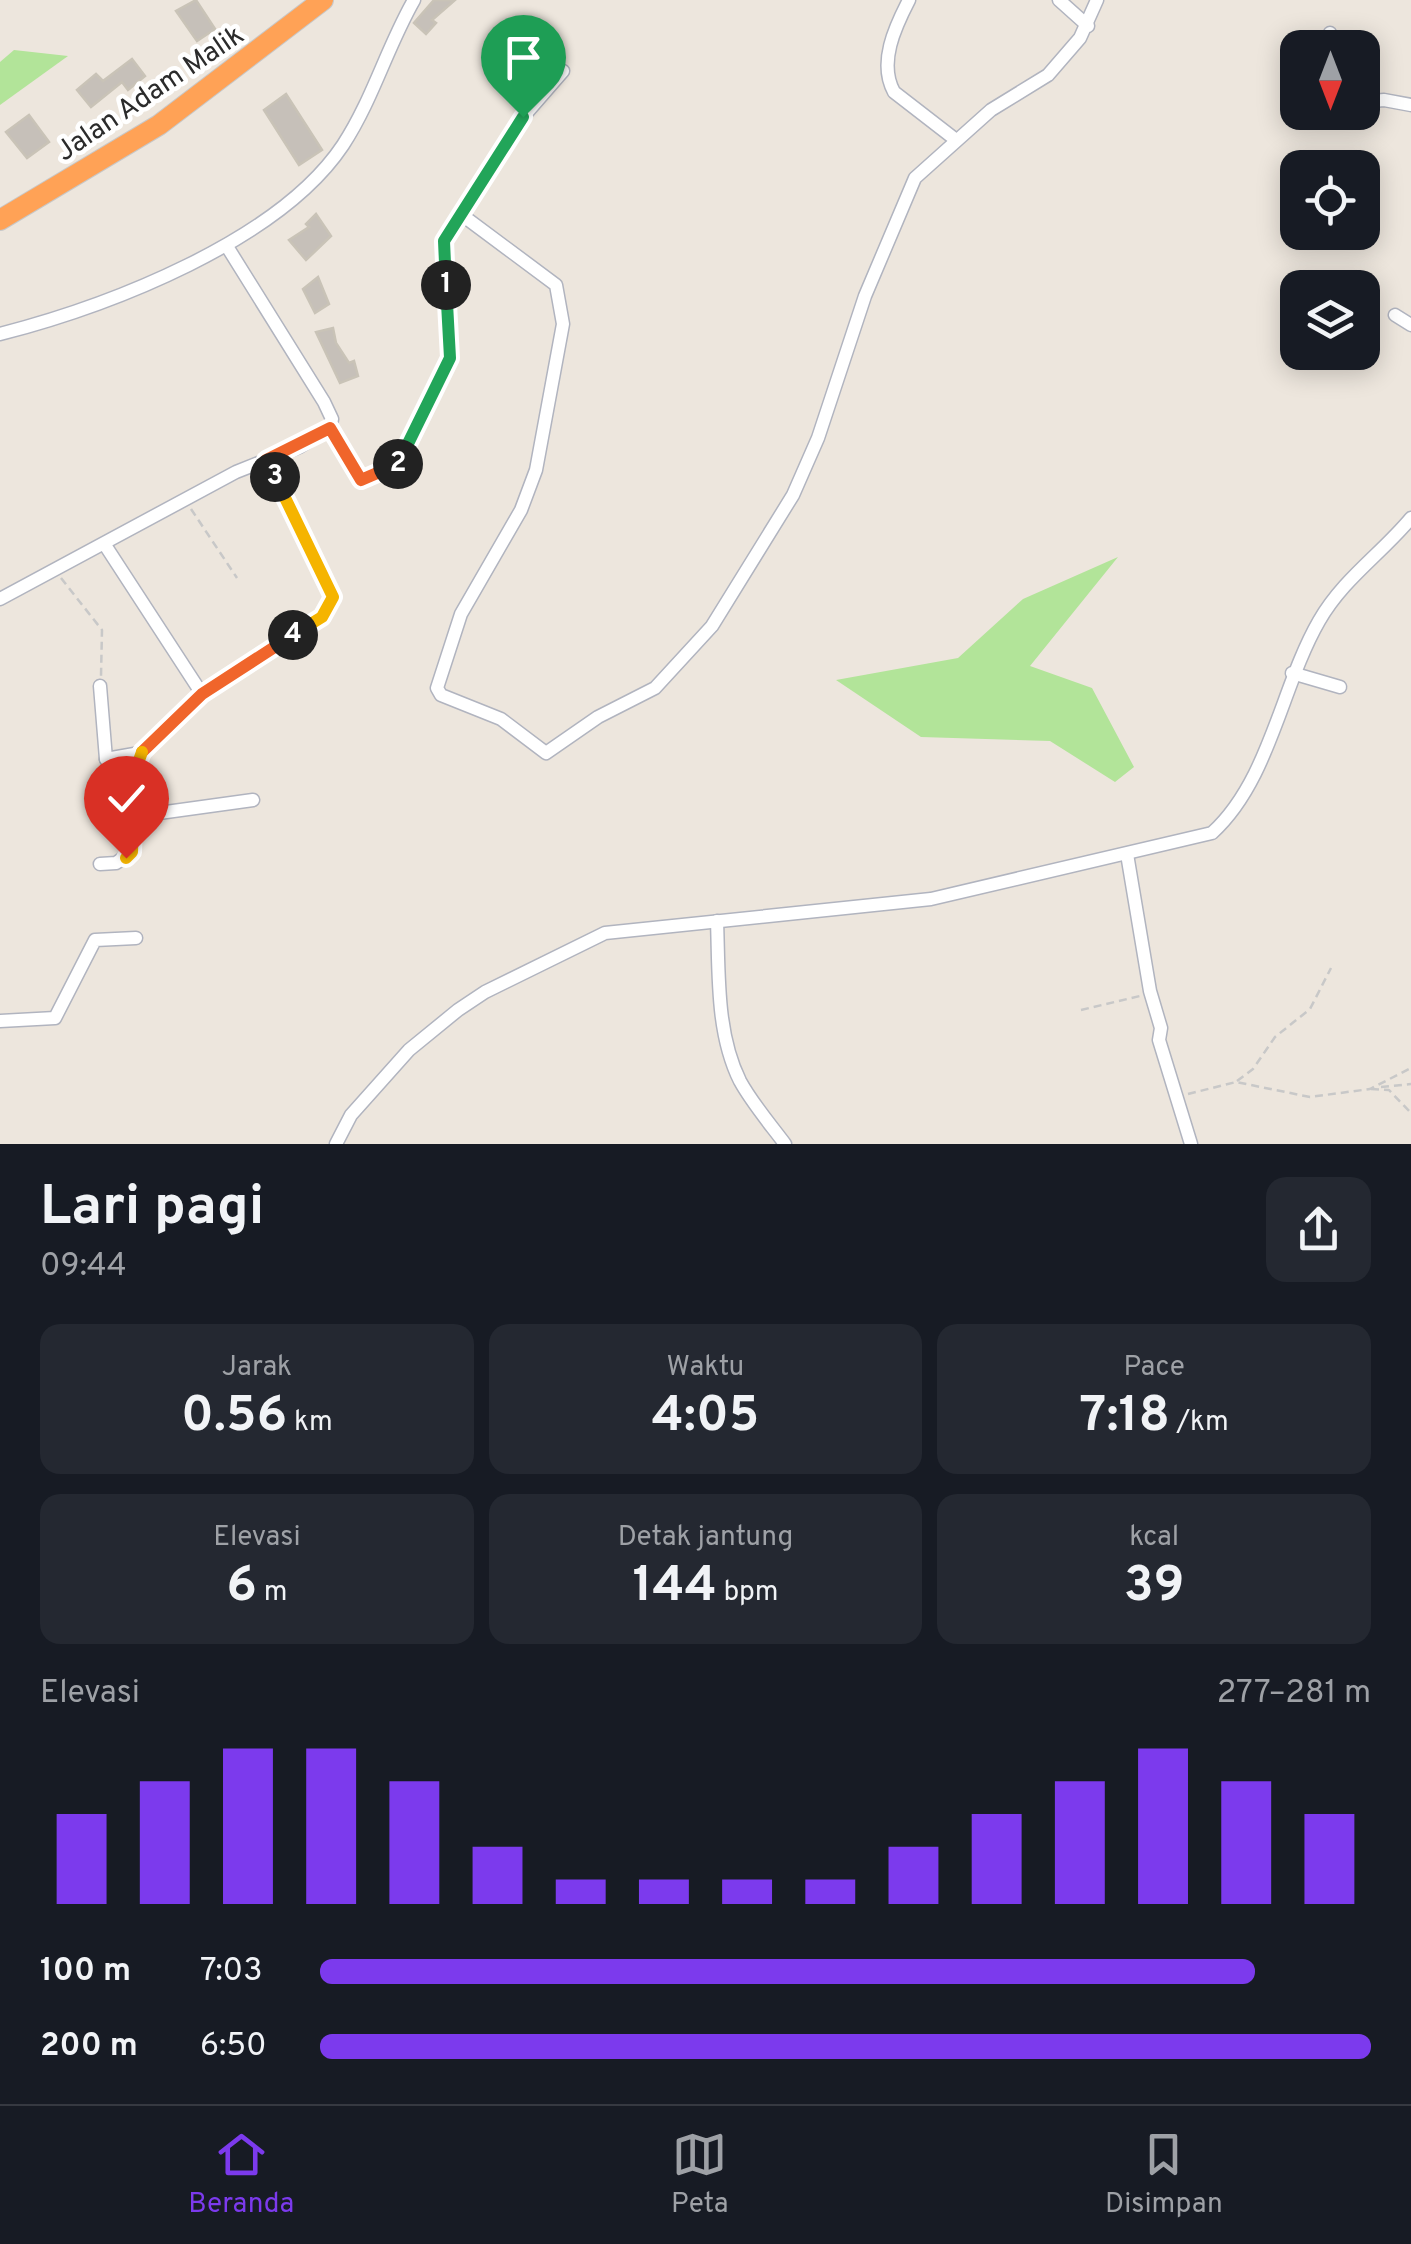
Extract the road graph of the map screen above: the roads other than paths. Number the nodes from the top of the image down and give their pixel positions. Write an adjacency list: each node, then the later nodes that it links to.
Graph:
1 (322, 0): 12 (highway, Jalan Adam Malik)
2 (414, 0): 13 (street)
3 (909, 0): 10 (street)
4 (1059, 0): 6 (street)
5 (1098, 0): 6 (street)
6 (1088, 26): 10 (street)
7 (563, 72): 11 (street)
8 (1380, 100): 9 (street)
9 (1411, 105)
10 (956, 140): 11 (street)
11 (462, 215): 17 (street)
12 (0, 220)
13 (228, 248): 16 (street); 17 (street)
14 (1395, 315): 15 (street)
15 (1411, 325)
16 (0, 334)
17 (330, 428): 18 (street)
18 (266, 460): 20 (street); 25 (street)
19 (1411, 518): 22 (street)
20 (105, 545): 21 (street); 25 (street)
21 (0, 600)
22 (1292, 673): 24 (street); 30 (street)
23 (100, 686): 27 (street)
24 (1340, 687)
25 (202, 694): 26 (street)
26 (140, 754): 27 (street); 29 (street)
27 (106, 758): 29 (street)
28 (252, 800): 29 (street)
29 (130, 801): 31 (street)
30 (1127, 854): 32 (street); 37 (street)
31 (100, 864)
32 (717, 921): 35 (street); 36 (street)
33 (136, 938): 34 (street)
34 (0, 1021)
35 (336, 1144)
36 (785, 1144)
37 (1191, 1144)

